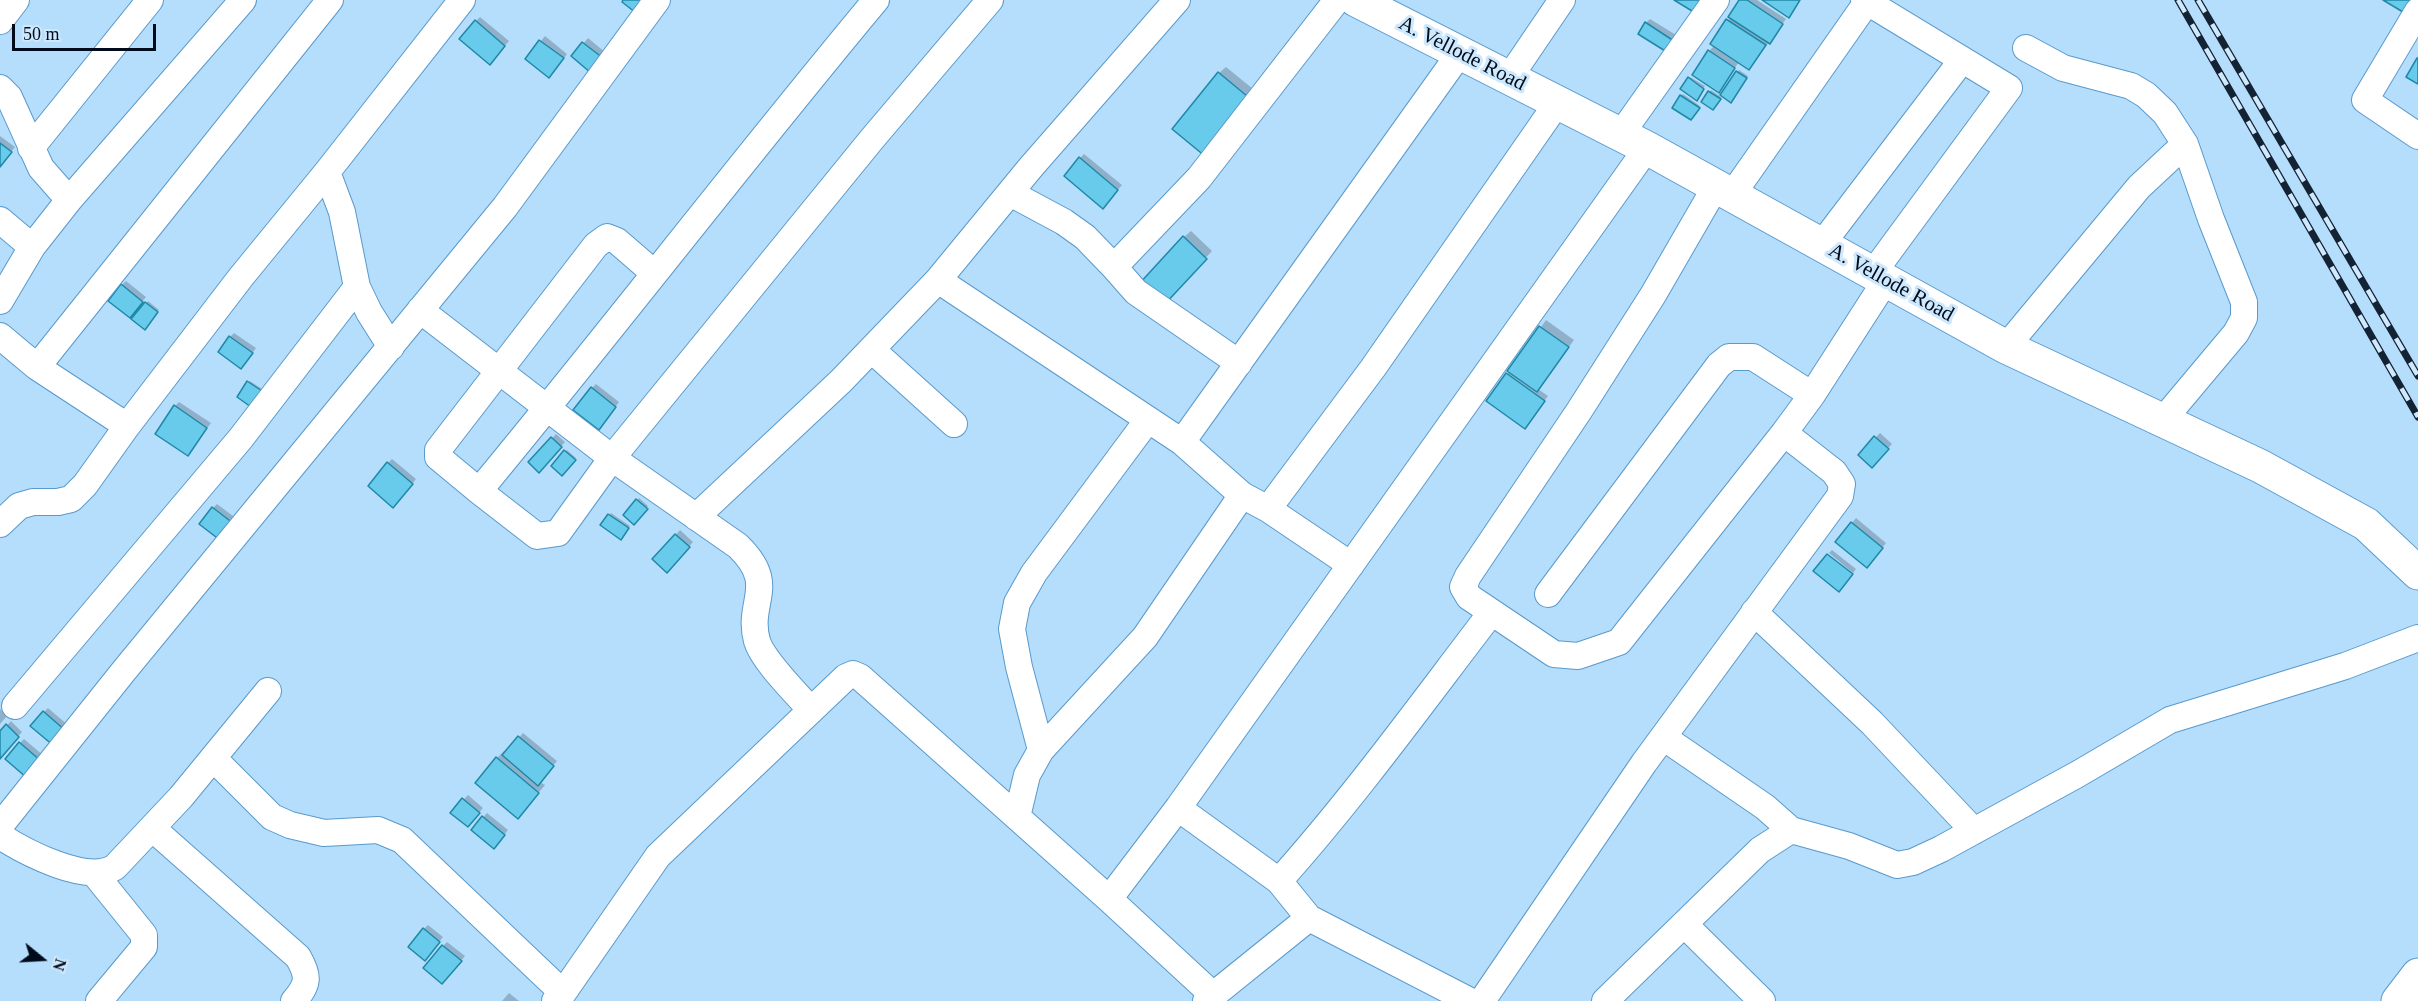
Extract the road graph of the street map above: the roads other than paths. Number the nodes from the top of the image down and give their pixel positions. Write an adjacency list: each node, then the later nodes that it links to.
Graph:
1 (16, 0): 15 (street)
2 (150, 0): 25 (street)
3 (243, 0): 29 (street)
4 (330, 0): 45 (street)
5 (462, 0): 26 (street)
6 (657, 0): 39 (street)
7 (876, 0): 34 (street)
8 (990, 0): 55 (street)
9 (1177, 0): 28 (street)
10 (1562, 0): 19 (street)
11 (1716, 0): 23 (street)
12 (1357, 1): 17 (main road, A. Vellode Road); 33 (street)
13 (1866, 1): 18 (street); 27 (street)
14 (2418, 11): 22 (street)
15 (0, 21)
16 (2026, 48): 24 (street)
17 (1460, 53): 19 (main road, A. Vellode Road); 44 (street)
18 (1962, 60): 31 (street); 35 (street)
19 (1509, 78): 21 (main road, A. Vellode Road)
20 (0, 88): 25 (street)
21 (1558, 102): 23 (main road, A. Vellode Road); 59 (street)
22 (2418, 136)
23 (1634, 141): 27 (main road, A. Vellode Road); 62 (street)
24 (2185, 144): 42 (street); 49 (street)
25 (31, 148): 29 (street)
26 (327, 172): 37 (street); 52 (street)
27 (1724, 190): 31 (main road, A. Vellode Road); 66 (street)
28 (1010, 193): 33 (street); 36 (street)
29 (69, 200): 32 (street)
30 (0, 220): 32 (street)
31 (1822, 244): 35 (main road, A. Vellode Road)
32 (32, 247): 38 (street)
33 (1114, 267): 44 (street)
34 (654, 273): 46 (street); 48 (street)
35 (1879, 276): 42 (main road, A. Vellode Road); 47 (street)
36 (938, 280): 43 (street); 50 (street)
37 (357, 286): 41 (street); 69 (street)
38 (0, 301)
39 (420, 310): 41 (street); 46 (street)
40 (0, 336): 45 (street)
41 (391, 347): 76 (street)
42 (2006, 347): 49 (main road, A. Vellode Road)
43 (872, 350): 51 (street); 60 (street)
44 (1239, 363): 54 (street)
45 (37, 367): 52 (street)
46 (499, 371): 48 (street); 56 (street)
47 (1812, 395): 53 (street); 64 (street)
48 (548, 408): 55 (street); 56 (street)
49 (2163, 420): 63 (main road, A. Vellode Road)
50 (1147, 421): 54 (street); 72 (street)
51 (954, 424)
52 (127, 426): 58 (street)
53 (1784, 433): 65 (street); 66 (street)
54 (1182, 442): 57 (street)
55 (612, 458): 56 (street); 60 (street)
56 (479, 491)
57 (1242, 495): 59 (street); 72 (street)
58 (9, 499): 61 (street)
59 (1268, 509): 62 (street)
60 (696, 517): 70 (street)
61 (0, 524)
62 (1351, 565): 74 (street)
63 (2418, 573)
64 (1548, 594)
65 (1754, 612): 71 (street); 79 (street)
66 (1491, 613): 82 (street)
67 (2418, 638): 79 (street)
68 (268, 691): 73 (street)
69 (15, 706)
70 (811, 710): 75 (street); 86 (street)
71 (1663, 737): 78 (street); 91 (street)
72 (1041, 750): 75 (street)
73 (213, 758): 77 (street); 86 (street)
74 (1178, 808): 82 (street); 83 (street)
75 (1017, 817): 83 (street)
76 (0, 826)
77 (152, 828): 81 (street); 89 (street)
78 (1791, 830): 79 (street); 85 (street)
79 (1974, 831)
80 (0, 836): 81 (street)
81 (94, 873): 88 (street)
82 (1279, 881): 84 (street)
83 (1109, 899): 87 (street)
84 (1309, 918): 87 (street); 90 (street)
85 (1684, 924): 92 (street); 93 (street)
86 (559, 997)
87 (1209, 998)
88 (99, 1001)
89 (294, 1001)
90 (1470, 1001)
91 (1482, 1001)
92 (1605, 1001)
93 (1762, 1001)

